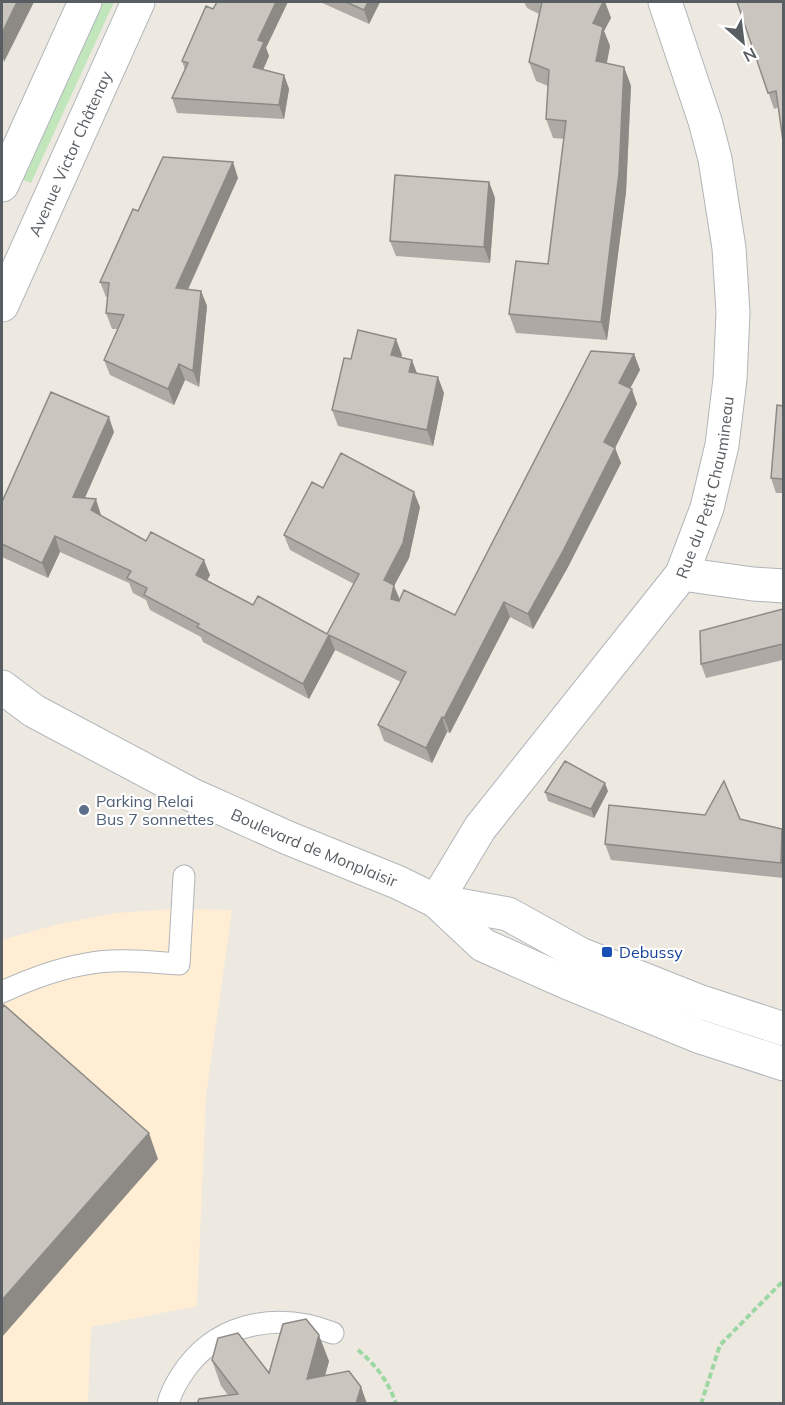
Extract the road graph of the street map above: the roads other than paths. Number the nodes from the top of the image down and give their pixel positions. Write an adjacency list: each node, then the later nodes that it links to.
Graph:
1 (84, 2): 4 (main road)
2 (138, 2): 5 (main road, Avenue Victor Châtenay)
3 (665, 2): 6 (main road, Rue du Petit Chaumineau)
4 (2, 185)
5 (2, 305)
6 (682, 574): 7 (main road); 12 (main road, Rue du Petit Chaumineau)
7 (783, 586)
8 (2, 687): 10 (main road, Boulevard de Monplaisir)
9 (2, 709): 10 (main road, Boulevard de Monplaisir)
10 (34, 711): 12 (main road, Boulevard de Monplaisir)
11 (184, 876): 13 (lane)
12 (436, 901): 14 (main road, Boulevard de Monplaisir); 15 (main road, Boulevard de Monplaisir)
13 (2, 992)
14 (783, 1029)
15 (783, 1064)
16 (333, 1333): 17 (lane)
17 (168, 1404)

